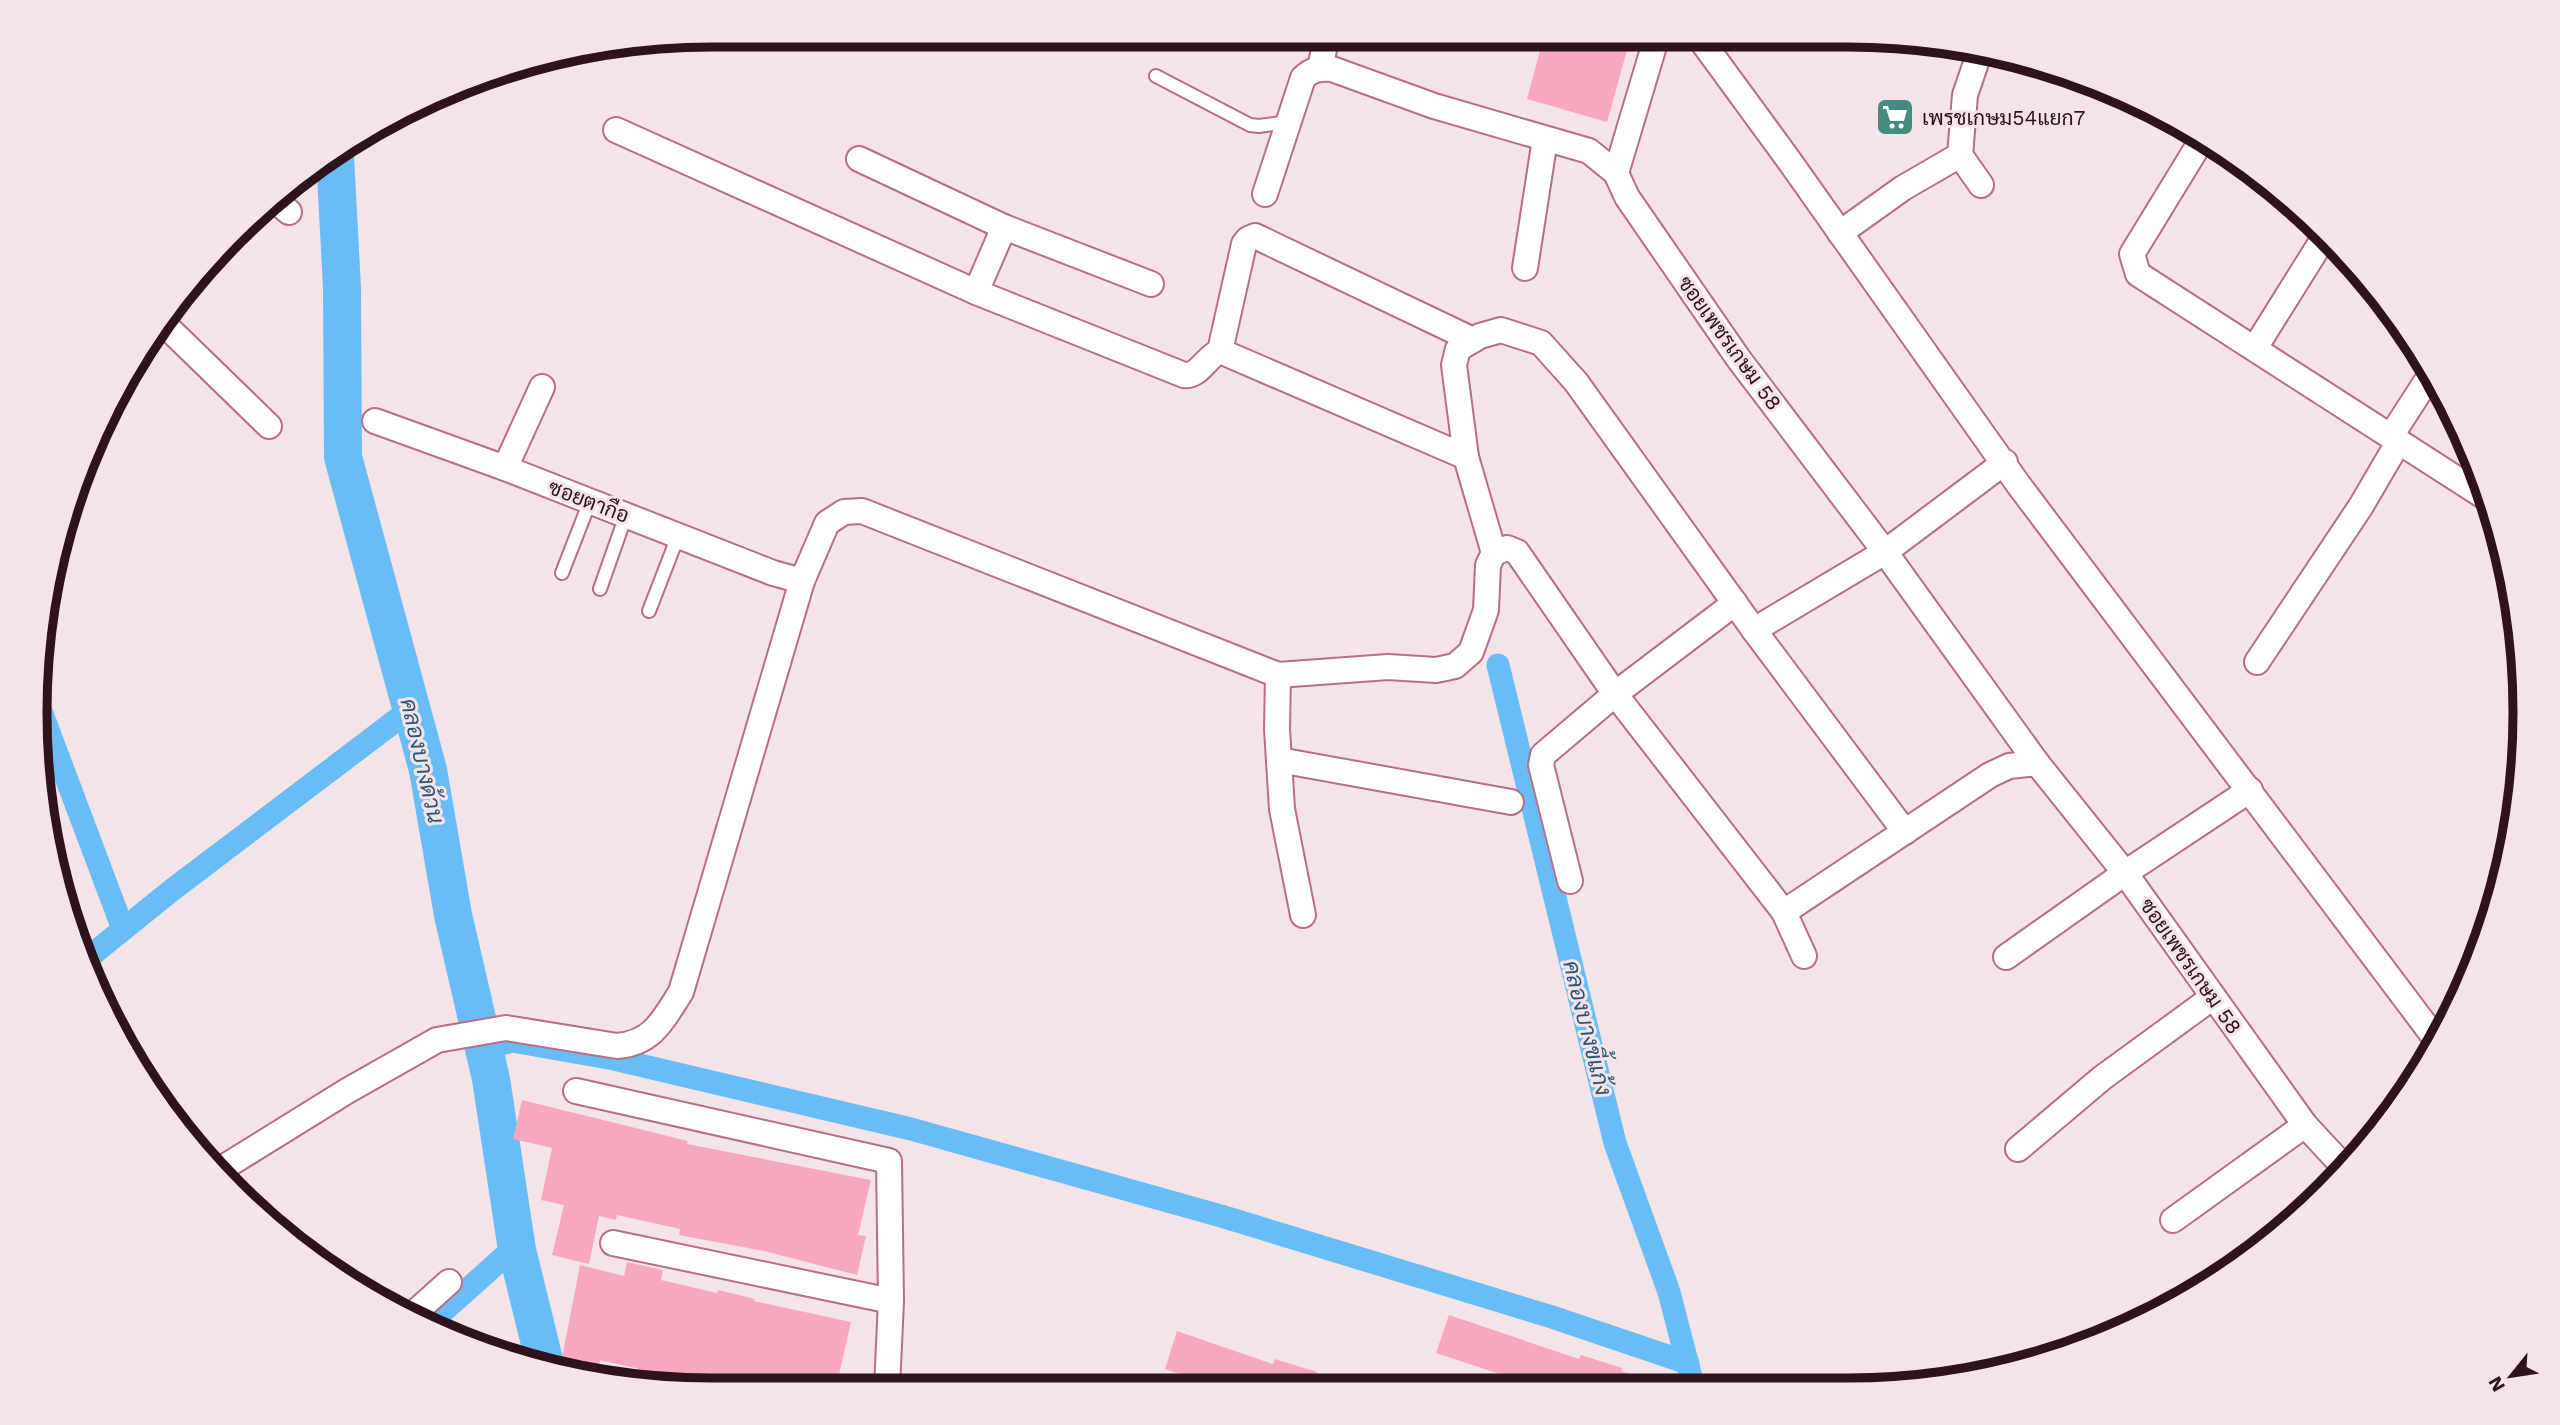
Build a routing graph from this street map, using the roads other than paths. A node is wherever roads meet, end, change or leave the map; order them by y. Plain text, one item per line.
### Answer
1 (1325, 47) edge
2 (1654, 47) edge
3 (1706, 47) edge
4 (1977, 60) edge
5 (1320, 68) junction
6 (1156, 76) dead end
7 (1289, 122) junction
8 (616, 130) dead end
9 (1545, 138) junction
10 (2197, 147) edge
11 (1960, 155) junction
12 (859, 159) dead end
13 (1616, 173) junction
14 (1980, 185) dead end
15 (1265, 194) dead end
16 (1004, 228) junction
17 (1840, 233) junction
18 (2320, 244) edge
19 (1525, 268) dead end
20 (1151, 284) dead end
21 (976, 292) junction
22 (169, 329) edge
23 (1473, 340) junction
24 (2255, 348) junction
25 (1220, 351) junction
26 (2426, 383) edge
27 (542, 387) dead end
28 (375, 421) dead end
29 (269, 426) dead end
30 (2395, 439) junction
31 (1466, 457) junction
32 (2005, 462) junction
33 (505, 468) junction
34 (2474, 490) edge
35 (590, 501) junction
36 (626, 515) junction
37 (678, 536) junction
38 (1885, 552) junction
39 (1494, 554) junction
40 (562, 573) dead end
41 (802, 581) junction
42 (600, 589) dead end
43 (1735, 603) junction
44 (649, 611) dead end
45 (1754, 630) junction
46 (2257, 662) dead end
47 (1278, 675) junction
48 (1615, 694) junction
49 (1279, 760) junction
50 (2037, 763) junction
51 (2250, 790) junction
52 (1511, 802) dead end
53 (1905, 832) junction
54 (2125, 873) junction
55 (1570, 881) dead end
56 (1784, 912) junction
57 (1303, 915) dead end
58 (1804, 956) dead end
59 (2006, 957) dead end
60 (2213, 997) junction
61 (2431, 1032) edge
62 (576, 1091) dead end
63 (2305, 1125) junction
64 (2018, 1149) dead end
65 (2338, 1162) edge
66 (226, 1166) edge
67 (2173, 1220) dead end
68 (613, 1243) dead end
69 (449, 1282) dead end
70 (891, 1301) junction
71 (419, 1309) edge
72 (887, 1378) edge

1 - 5 street
2 - 13 street
3 - 17 street
4 - 11 street
5 - 7 street
5 - 9 street, ซอยเพชรเกษม 58
6 - 7 lane
7 - 15 street
8 - 21 street
9 - 13 street, ซอยเพชรเกษม 58
9 - 19 street
10 - 24 street
11 - 14 street
11 - 17 street
12 - 16 street
13 - 38 street, ซอยเพชรเกษม 58
16 - 20 street
16 - 21 street
17 - 32 street
18 - 24 street
21 - 25 street
22 - 29 street
23 - 25 street
23 - 31 street
23 - 43 street
24 - 30 street
25 - 31 street
26 - 30 street
27 - 33 street
28 - 33 street, ซอยตากือ
30 - 34 street
30 - 46 street
31 - 39 street
32 - 38 street
32 - 51 street
33 - 35 street, ซอยตากือ
35 - 36 street, ซอยตากือ
35 - 40 lane
36 - 37 street, ซอยตากือ
36 - 42 lane
37 - 41 street, ซอยตากือ
37 - 44 lane
38 - 45 street
38 - 50 street, ซอยเพชรเกษม 58
39 - 47 street
39 - 48 street
41 - 47 street
41 - 66 street
43 - 45 street
43 - 48 street
45 - 53 street
47 - 49 street
48 - 55 street
48 - 56 street
49 - 52 street
49 - 57 street
50 - 53 street
50 - 54 street, ซอยเพชรเกษม 58
51 - 54 street
51 - 61 street
53 - 56 street
54 - 59 street
54 - 60 street, ซอยเพชรเกษม 58
56 - 58 street
60 - 63 street, ซอยเพชรเกษม 58
60 - 64 street
62 - 70 street
63 - 65 street, ซอยเพชรเกษม 58
63 - 67 street
68 - 70 street
69 - 71 street
70 - 72 street

